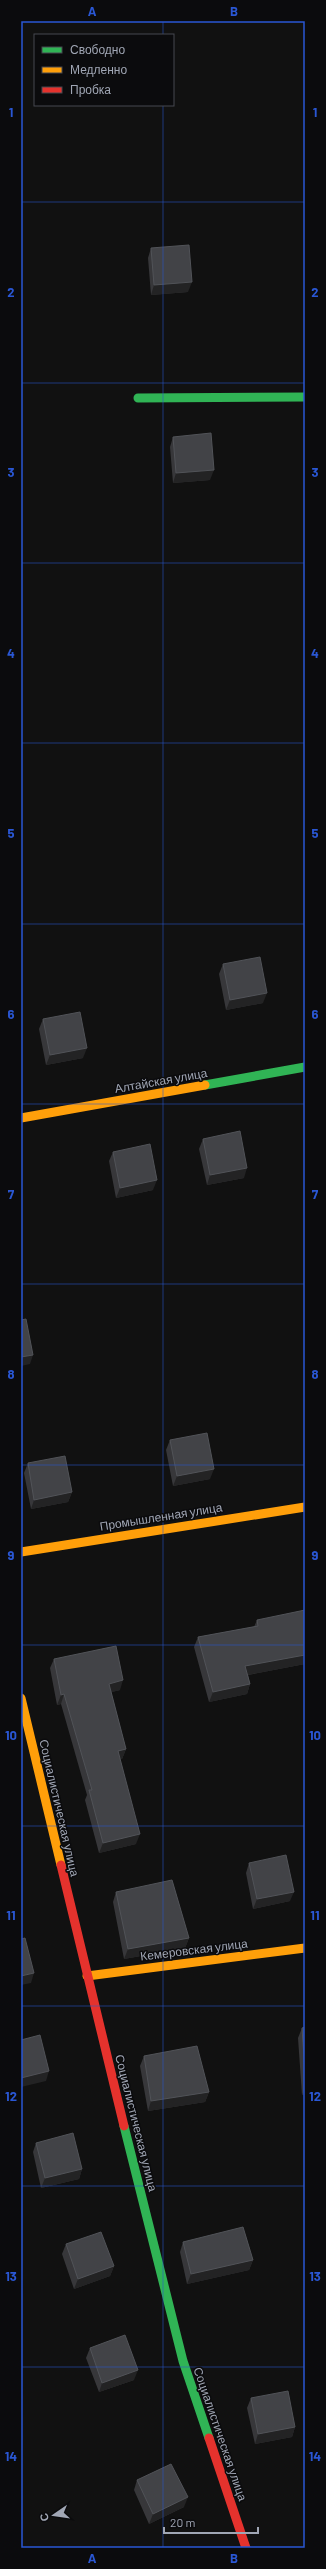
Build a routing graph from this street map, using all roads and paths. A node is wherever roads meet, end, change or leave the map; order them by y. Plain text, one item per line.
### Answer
1 (305, 397) edge
2 (138, 398) dead end
3 (305, 1067) edge
4 (21, 1118) edge
5 (305, 1507) edge
6 (21, 1552) edge
7 (21, 1698) edge
8 (305, 1948) edge
9 (87, 1976) junction
10 (246, 2548) edge

1 - 2 street
3 - 4 street, Алтайская улица
5 - 6 street, Промышленная улица
7 - 9 street, Социалистическая улица
8 - 9 street, Кемеровская улица
9 - 10 street, Социалистическая улица

